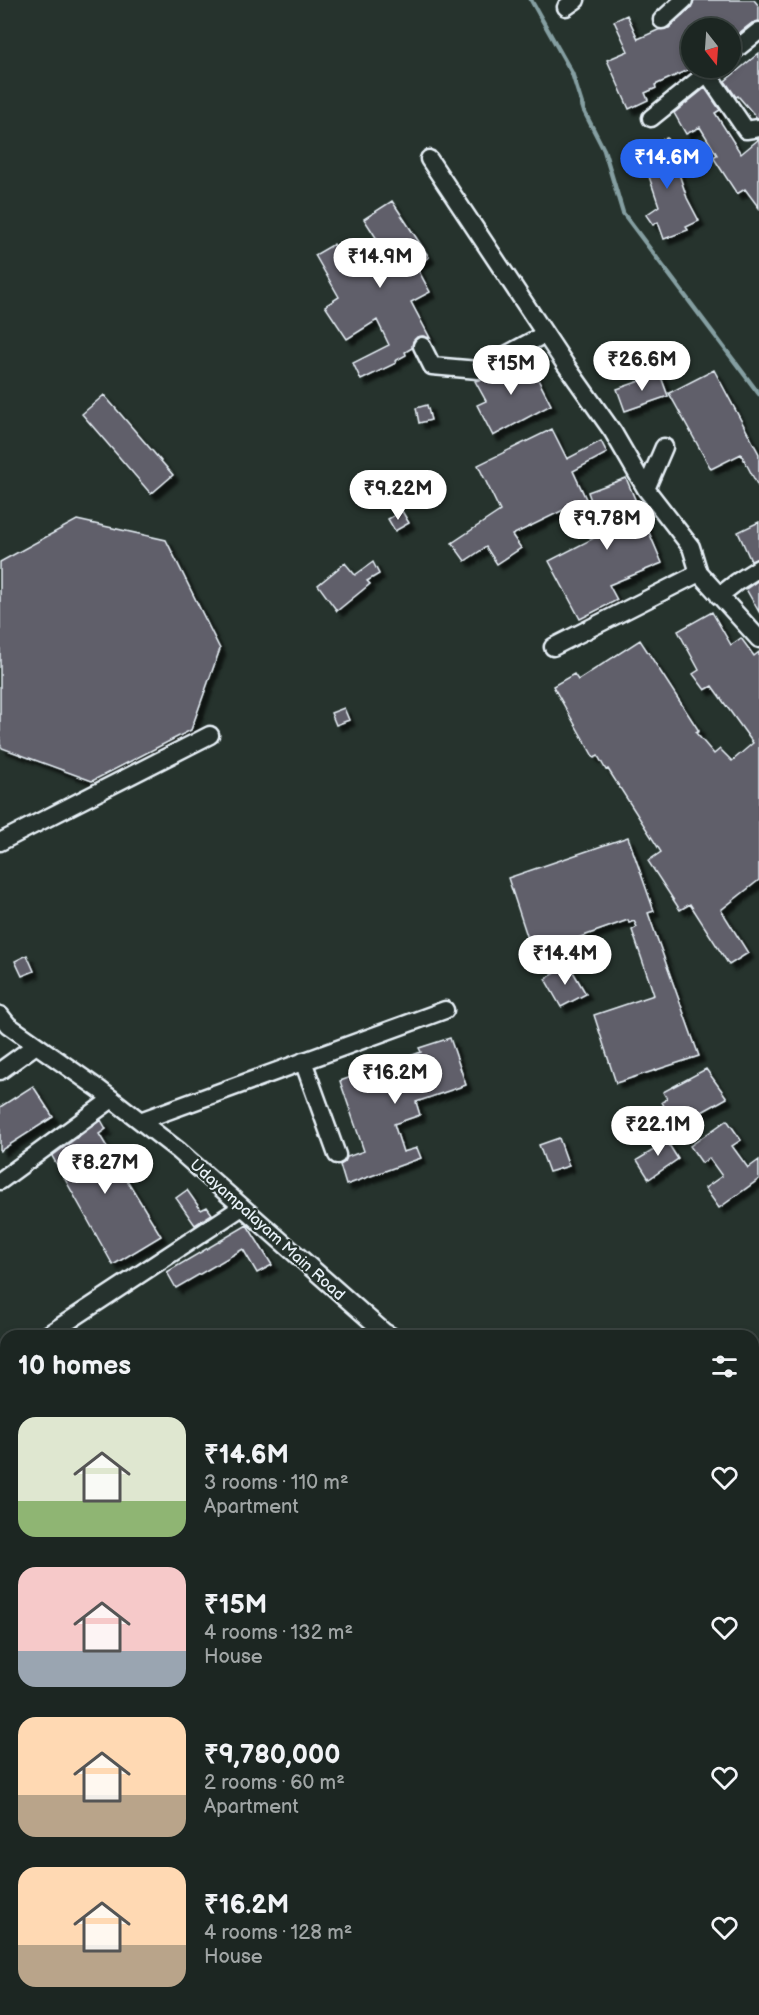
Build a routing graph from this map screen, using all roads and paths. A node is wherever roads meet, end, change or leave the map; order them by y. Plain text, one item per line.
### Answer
1 (684, 0) edge
2 (662, 20) dead end
3 (759, 31) edge
4 (741, 45) edge
5 (701, 78) edge
6 (716, 78) edge
7 (651, 118) dead end
8 (759, 128) edge
9 (429, 159) dead end
10 (545, 334) junction
11 (422, 346) dead end
12 (664, 447) dead end
13 (646, 489) junction
14 (759, 568) edge
15 (699, 573) junction
16 (719, 596) junction
17 (759, 639) edge
18 (553, 646) dead end
19 (210, 735) dead end
20 (0, 842) edge
21 (445, 1010) dead end
22 (0, 1015) edge
23 (36, 1045) junction
24 (303, 1061) junction
25 (0, 1071) edge
26 (112, 1099) junction
27 (140, 1121) junction
28 (337, 1155) dead end
29 (0, 1181) edge
30 (243, 1207) junction
31 (55, 1330) edge
32 (382, 1330) edge

1 - 2 street
3 - 4 street
5 - 7 street
6 - 8 street
9 - 10 street
10 - 11 street
10 - 13 street
12 - 13 street
13 - 15 street
14 - 16 street
15 - 16 street
15 - 18 street
16 - 17 street
19 - 20 street
21 - 24 street
22 - 23 street, Udayampalayam Main Road
23 - 25 street
23 - 26 street, Udayampalayam Main Road
24 - 27 street
24 - 28 street
26 - 27 street, Udayampalayam Main Road
26 - 29 street
27 - 30 street, Udayampalayam Main Road
30 - 31 street
30 - 32 street, Udayampalayam Main Road

